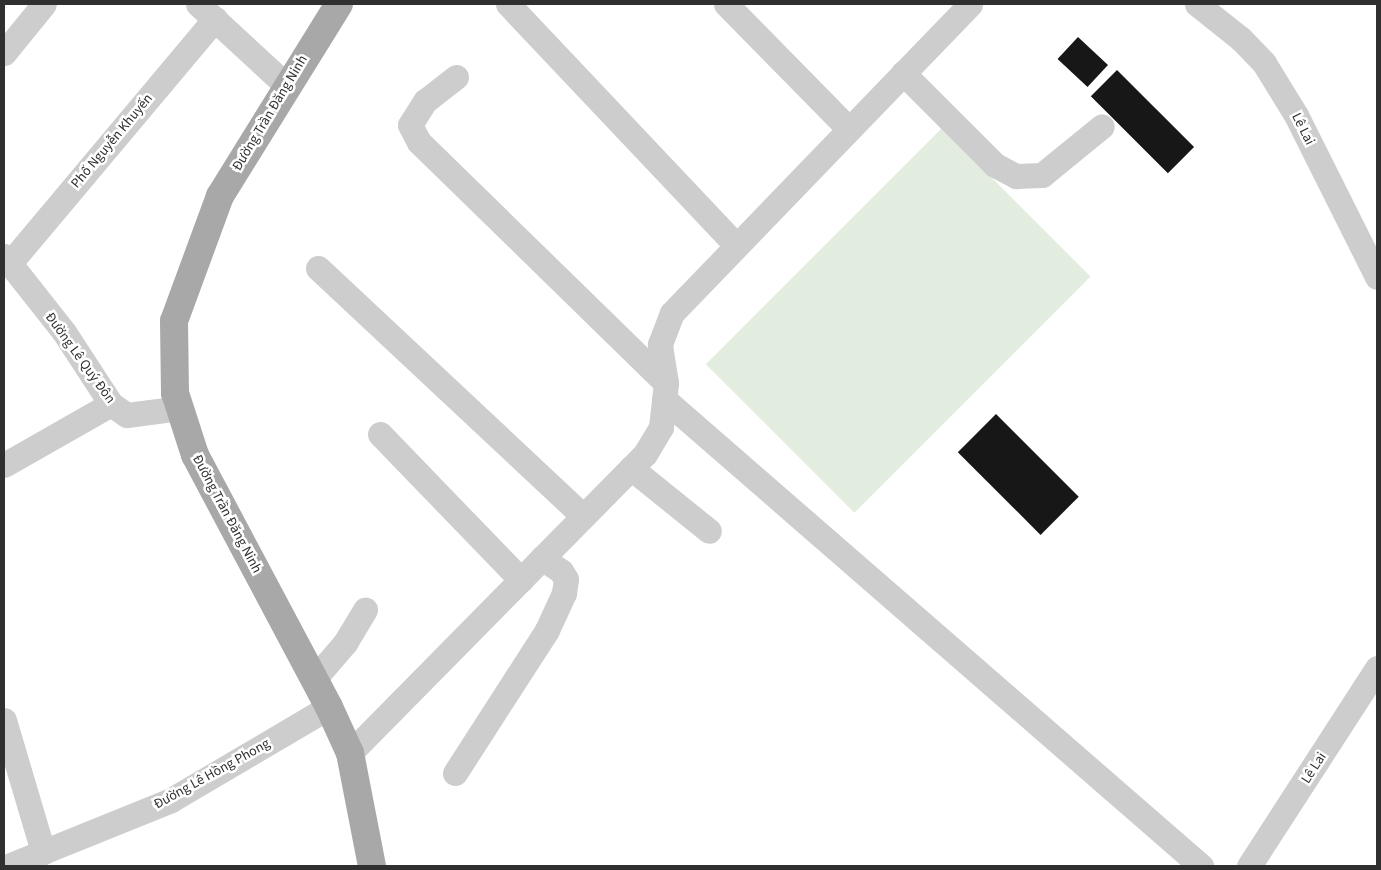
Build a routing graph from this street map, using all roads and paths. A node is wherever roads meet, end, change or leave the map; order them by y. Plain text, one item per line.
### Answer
1 (44, 4) edge
2 (339, 4) edge
3 (508, 4) edge
4 (726, 4) edge
5 (1197, 4) edge
6 (961, 7) edge
7 (206, 12) edge
8 (4, 53) edge
9 (903, 73) junction
10 (456, 76) dead end
11 (287, 86) junction
12 (1102, 126) dead end
13 (849, 129) junction
14 (736, 244) junction
15 (7, 260) edge
16 (318, 268) dead end
17 (1377, 277) edge
18 (665, 391) junction
19 (111, 404) junction
20 (180, 408) junction
21 (380, 434) dead end
22 (4, 465) edge
23 (631, 468) junction
24 (583, 516) junction
25 (709, 531) dead end
26 (542, 558) junction
27 (521, 580) junction
28 (365, 610) dead end
29 (1377, 668) edge
30 (314, 679) junction
31 (329, 706) junction
32 (4, 720) edge
33 (350, 753) junction
34 (455, 773) dead end
35 (43, 852) junction
36 (8, 866) edge
37 (372, 866) edge
38 (1201, 866) edge
39 (1249, 866) edge

1 - 8 street
2 - 11 main road, Đường Trần Đăng Ninh
3 - 14 street
4 - 13 street
5 - 17 street, Lê Lai
6 - 9 street
7 - 11 street
7 - 15 street, Phố Nguyễn Khuyến
9 - 12 street
9 - 13 street
10 - 18 street
11 - 20 main road, Đường Trần Đăng Ninh
13 - 14 street
14 - 18 street
15 - 19 street, Đường Lê Quý Đôn
16 - 24 street
18 - 23 street
18 - 38 street
19 - 20 street, Đường Lê Quý Đôn
19 - 22 street
20 - 30 main road, Đường Trần Đăng Ninh
21 - 27 street
23 - 24 street
23 - 25 street
24 - 26 street
26 - 27 street
26 - 34 street
27 - 33 street
28 - 30 street
29 - 39 street, Lê Lai
30 - 31 main road, Đường Trần Đăng Ninh
31 - 33 main road, Đường Trần Đăng Ninh
31 - 35 street, Đường Lê Hồng Phong
32 - 35 street
33 - 37 main road, Đường Trần Đăng Ninh
35 - 36 street, Đường Lê Hồng Phong

